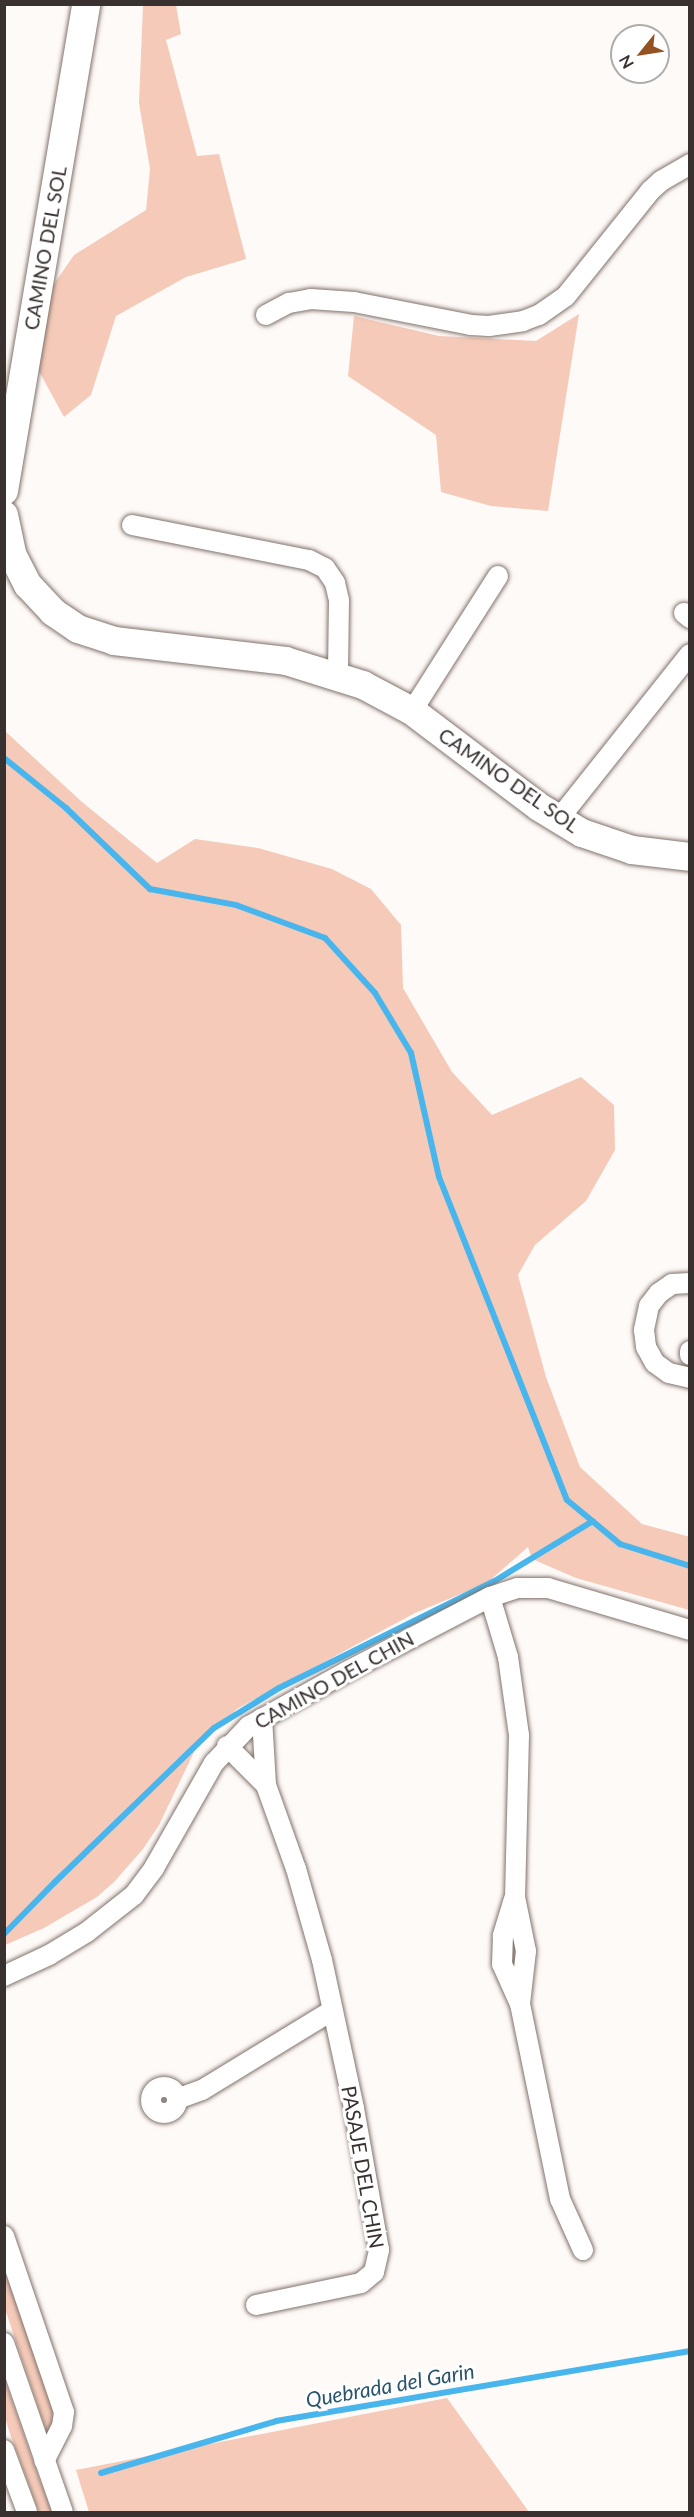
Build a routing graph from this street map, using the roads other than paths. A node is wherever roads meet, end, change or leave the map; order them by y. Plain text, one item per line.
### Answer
1 (86, 4) edge
2 (690, 164) edge
3 (266, 315) dead end
4 (4, 491) edge
5 (4, 515) edge
6 (132, 525) dead end
7 (498, 576) dead end
8 (690, 654) edge
9 (338, 675) junction
10 (412, 711) junction
11 (558, 820) junction
12 (690, 857) edge
13 (690, 1283) edge
14 (690, 1378) edge
15 (490, 1597) junction
16 (690, 1630) edge
17 (262, 1718) junction
18 (227, 1746) junction
19 (266, 1785) junction
20 (4, 1976) edge
21 (333, 2010) junction
22 (177, 2099) dead end
23 (4, 2236) edge
24 (583, 2250) dead end
25 (256, 2305) dead end
26 (4, 2343) edge
27 (4, 2450) edge
28 (44, 2461) junction
29 (27, 2512) edge
30 (63, 2512) edge

1 - 4 street, CAMINO DEL SOL
2 - 3 street
5 - 9 street, CAMINO DEL SOL
6 - 9 street
7 - 10 street
8 - 11 street
9 - 10 street, CAMINO DEL SOL
10 - 11 street, CAMINO DEL SOL
11 - 12 street, CAMINO DEL SOL
13 - 14 street
15 - 16 street, CAMINO DEL CHIN
15 - 17 street, CAMINO DEL CHIN
15 - 24 street
17 - 18 street, CAMINO DEL CHIN
17 - 19 street, PASAJE DEL CHIN
18 - 19 street, PASAJE DEL CHIN
18 - 20 street, CAMINO DEL CHIN
19 - 21 street, PASAJE DEL CHIN
21 - 22 street
21 - 25 street, PASAJE DEL CHIN
23 - 28 street
26 - 28 street
27 - 29 street
28 - 30 street

